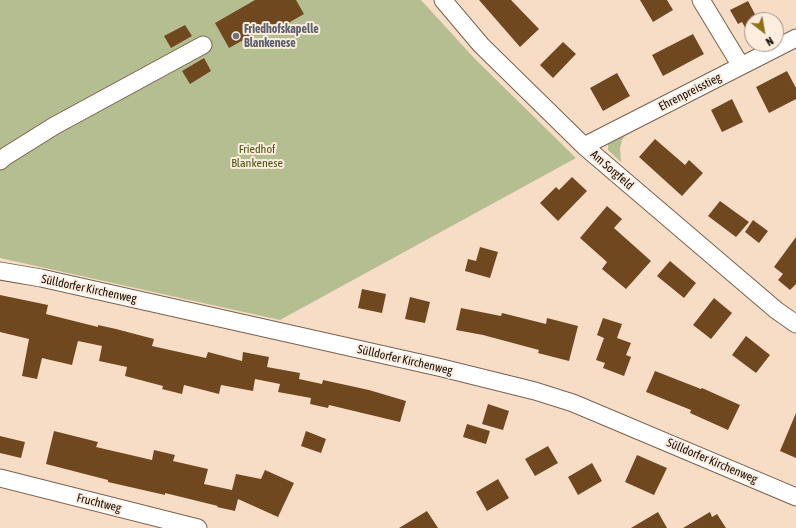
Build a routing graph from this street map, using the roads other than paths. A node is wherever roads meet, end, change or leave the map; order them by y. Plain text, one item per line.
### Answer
1 (443, 0) edge
2 (701, 0) edge
3 (796, 38) edge
4 (203, 45) dead end
5 (740, 66) junction
6 (584, 146) junction
7 (0, 162) edge
8 (0, 271) edge
9 (796, 324) edge
10 (0, 478) edge
11 (796, 497) edge
12 (198, 528) edge

1 - 6 street, Am Sorgfeld
2 - 5 street
3 - 5 street, Ehrenpreisstieg
4 - 7 street
5 - 6 street, Ehrenpreisstieg
6 - 9 street, Am Sorgfeld
8 - 11 street, Sülldorfer Kirchenweg
10 - 12 street, Fruchtweg

